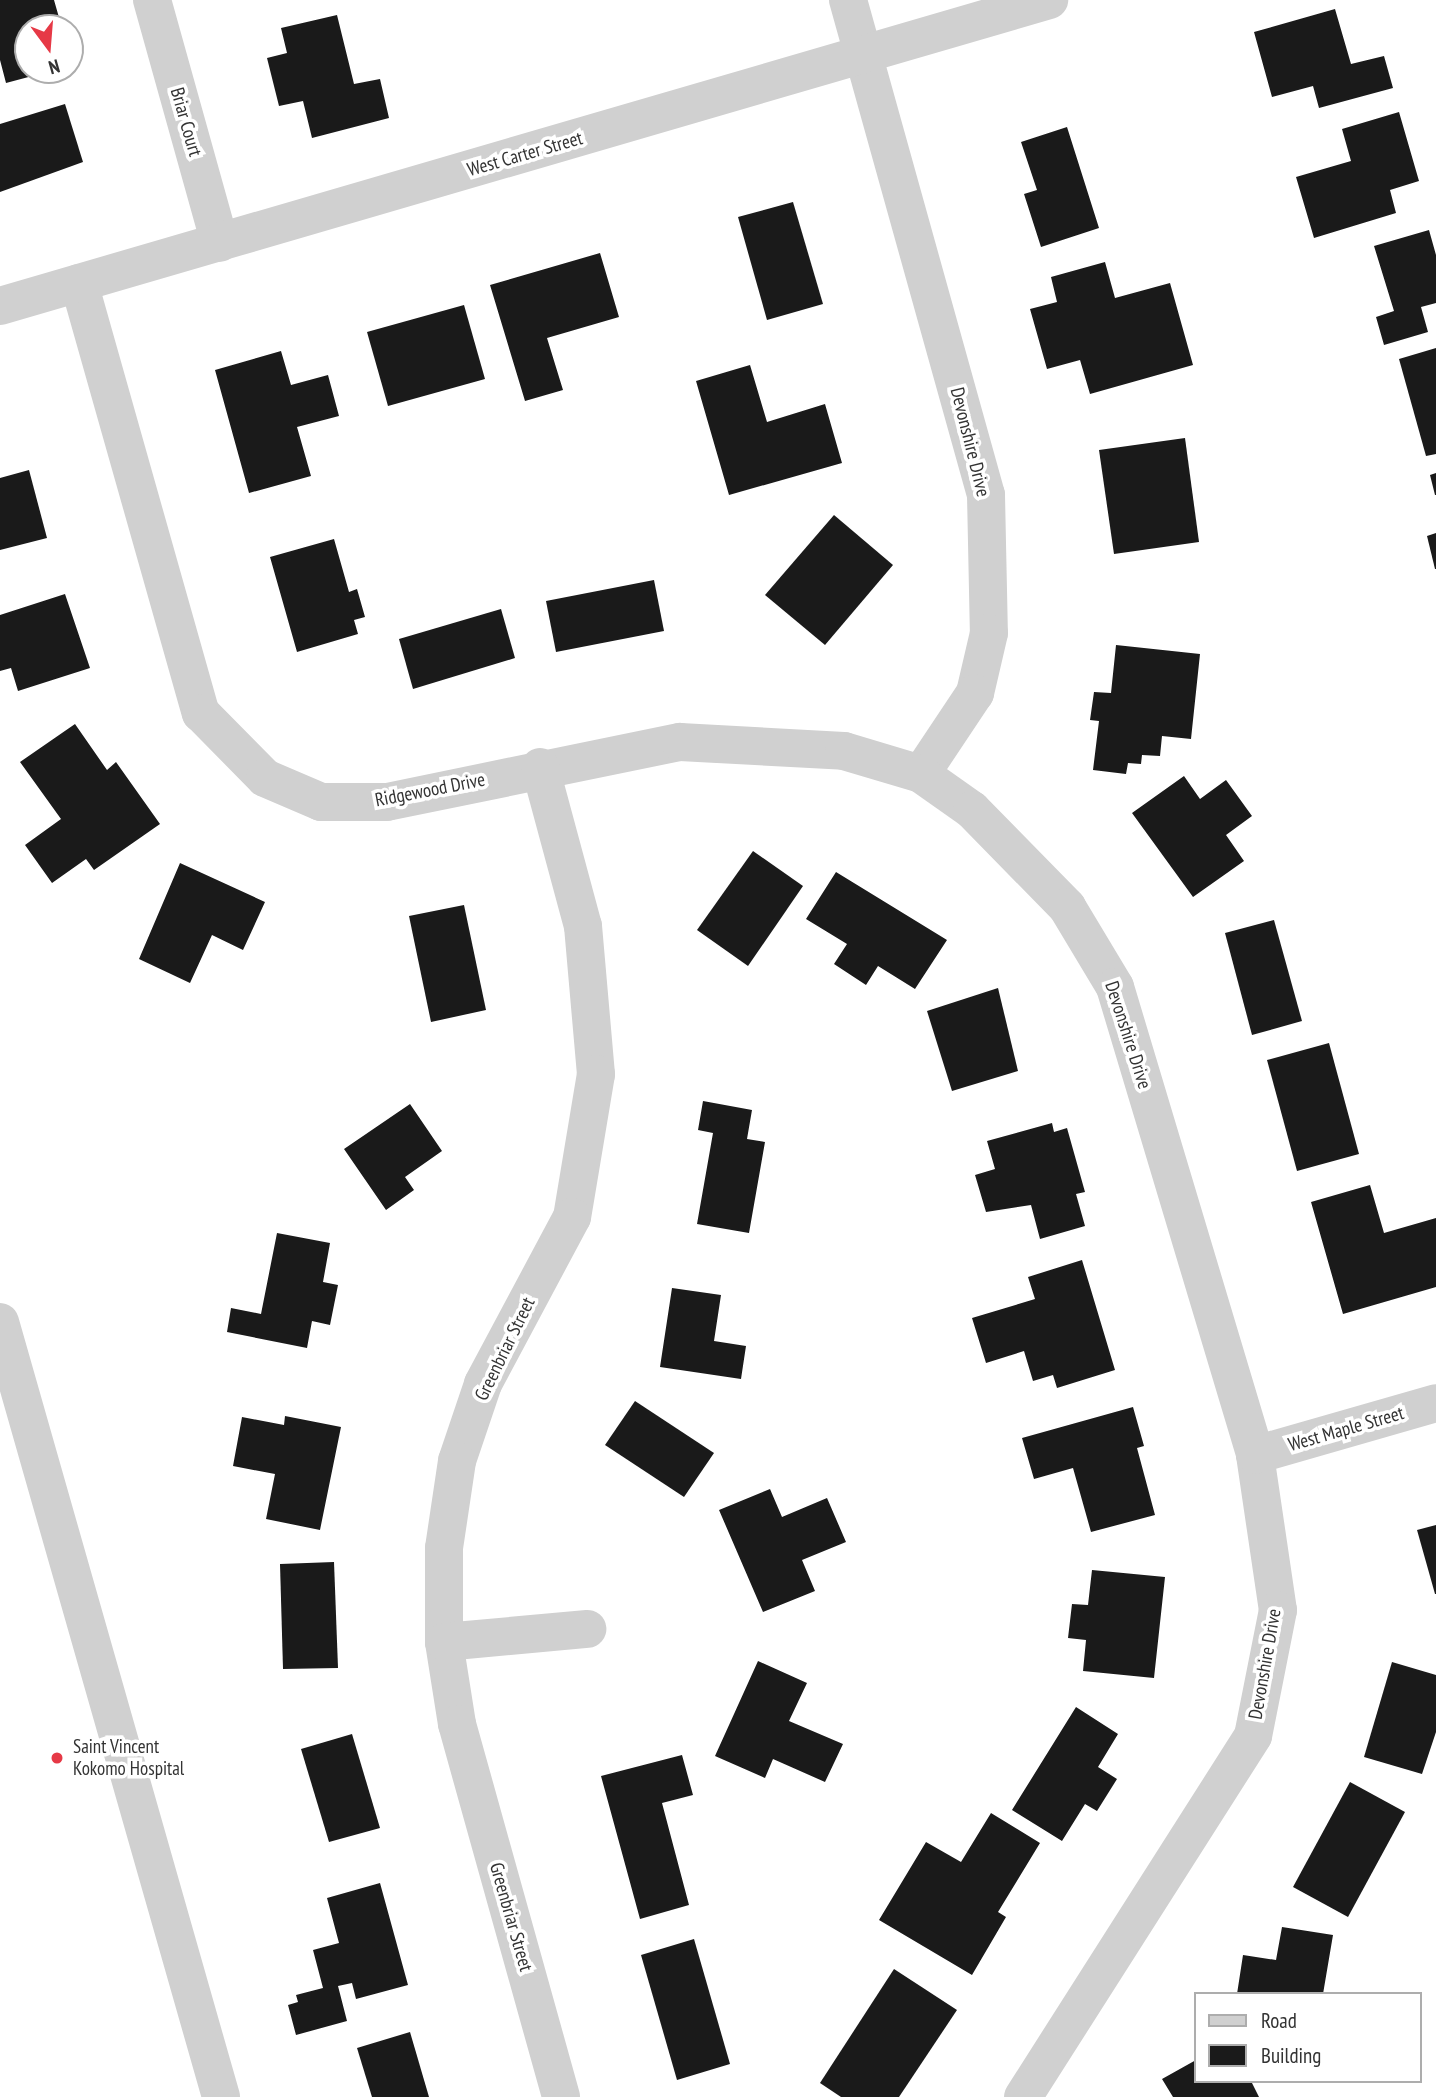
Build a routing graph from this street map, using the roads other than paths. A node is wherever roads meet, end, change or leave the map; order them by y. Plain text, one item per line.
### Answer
1 (152, 0) edge
2 (848, 0) edge
3 (1049, 0) edge
4 (864, 55) junction
5 (220, 243) junction
6 (79, 283) junction
7 (0, 306) edge
8 (540, 767) junction
9 (921, 774) junction
10 (0, 1322) edge
11 (1436, 1403) edge
12 (1255, 1455) junction
13 (587, 1629) dead end
14 (444, 1642) junction
15 (221, 2097) edge
16 (561, 2097) edge
17 (1023, 2097) edge

1 - 5 street, Briar Court
2 - 4 street, Devonshire Drive
3 - 4 street, West Carter Street
4 - 5 street, West Carter Street
4 - 9 street, Devonshire Drive
5 - 6 street, West Carter Street
6 - 7 street, West Carter Street
6 - 8 street, Ridgewood Drive
8 - 9 street, Ridgewood Drive
8 - 14 street, Greenbriar Street
9 - 12 street, Devonshire Drive
10 - 15 street
11 - 12 street, West Maple Street
12 - 17 street, Devonshire Drive
13 - 14 street
14 - 16 street, Greenbriar Street

